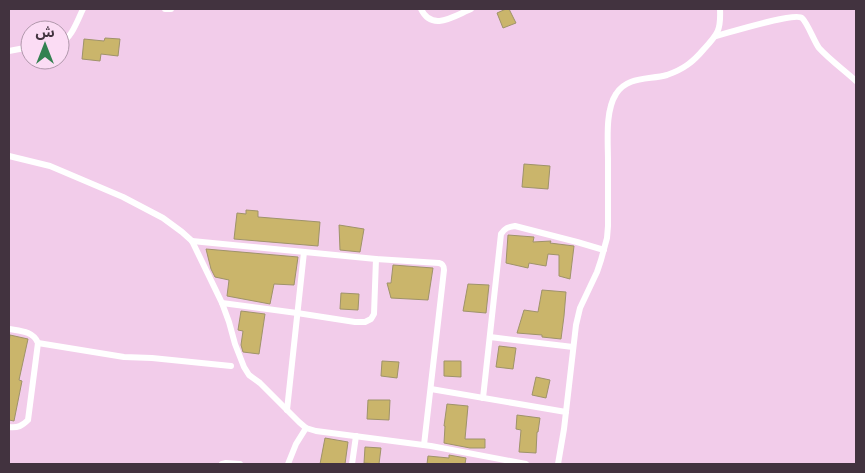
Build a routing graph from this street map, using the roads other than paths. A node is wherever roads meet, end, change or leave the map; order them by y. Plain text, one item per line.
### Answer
1 (83, 9) edge
2 (165, 9) edge
3 (170, 9) edge
4 (421, 9) edge
5 (470, 9) edge
6 (720, 9) edge
7 (70, 33) edge
8 (716, 36) junction
9 (856, 81) edge
10 (9, 156) edge
11 (192, 241) junction
12 (604, 250) junction
13 (304, 252) junction
14 (376, 259) junction
15 (222, 303) junction
16 (297, 313) junction
17 (9, 330) edge
18 (490, 337) junction
19 (38, 343) junction
20 (573, 347) junction
21 (231, 366) dead end
22 (431, 388) junction
23 (483, 398) junction
24 (287, 410) junction
25 (566, 412) junction
26 (9, 427) edge
27 (306, 428) junction
28 (356, 436) junction
29 (424, 445) junction
30 (482, 456) junction
31 (222, 464) edge
32 (240, 464) edge
33 (288, 464) edge
34 (352, 464) edge
35 (481, 464) edge
36 (526, 464) edge
37 (558, 464) edge

1 - 7 street
2 - 3 street
4 - 5 street
6 - 8 street
8 - 9 street
8 - 12 street
10 - 11 street
11 - 13 street
11 - 15 street
12 - 18 street
12 - 20 street
13 - 14 street
13 - 16 street
14 - 16 street
14 - 22 street
15 - 16 street
15 - 24 street
16 - 24 street
17 - 19 street
18 - 20 street
18 - 23 street
19 - 21 street
19 - 26 street
20 - 25 street
22 - 23 street
22 - 29 street
23 - 25 street
24 - 27 street
25 - 37 street
27 - 28 street
27 - 33 street
28 - 29 street
28 - 34 street
29 - 30 street
30 - 35 street
30 - 36 street
31 - 32 street

